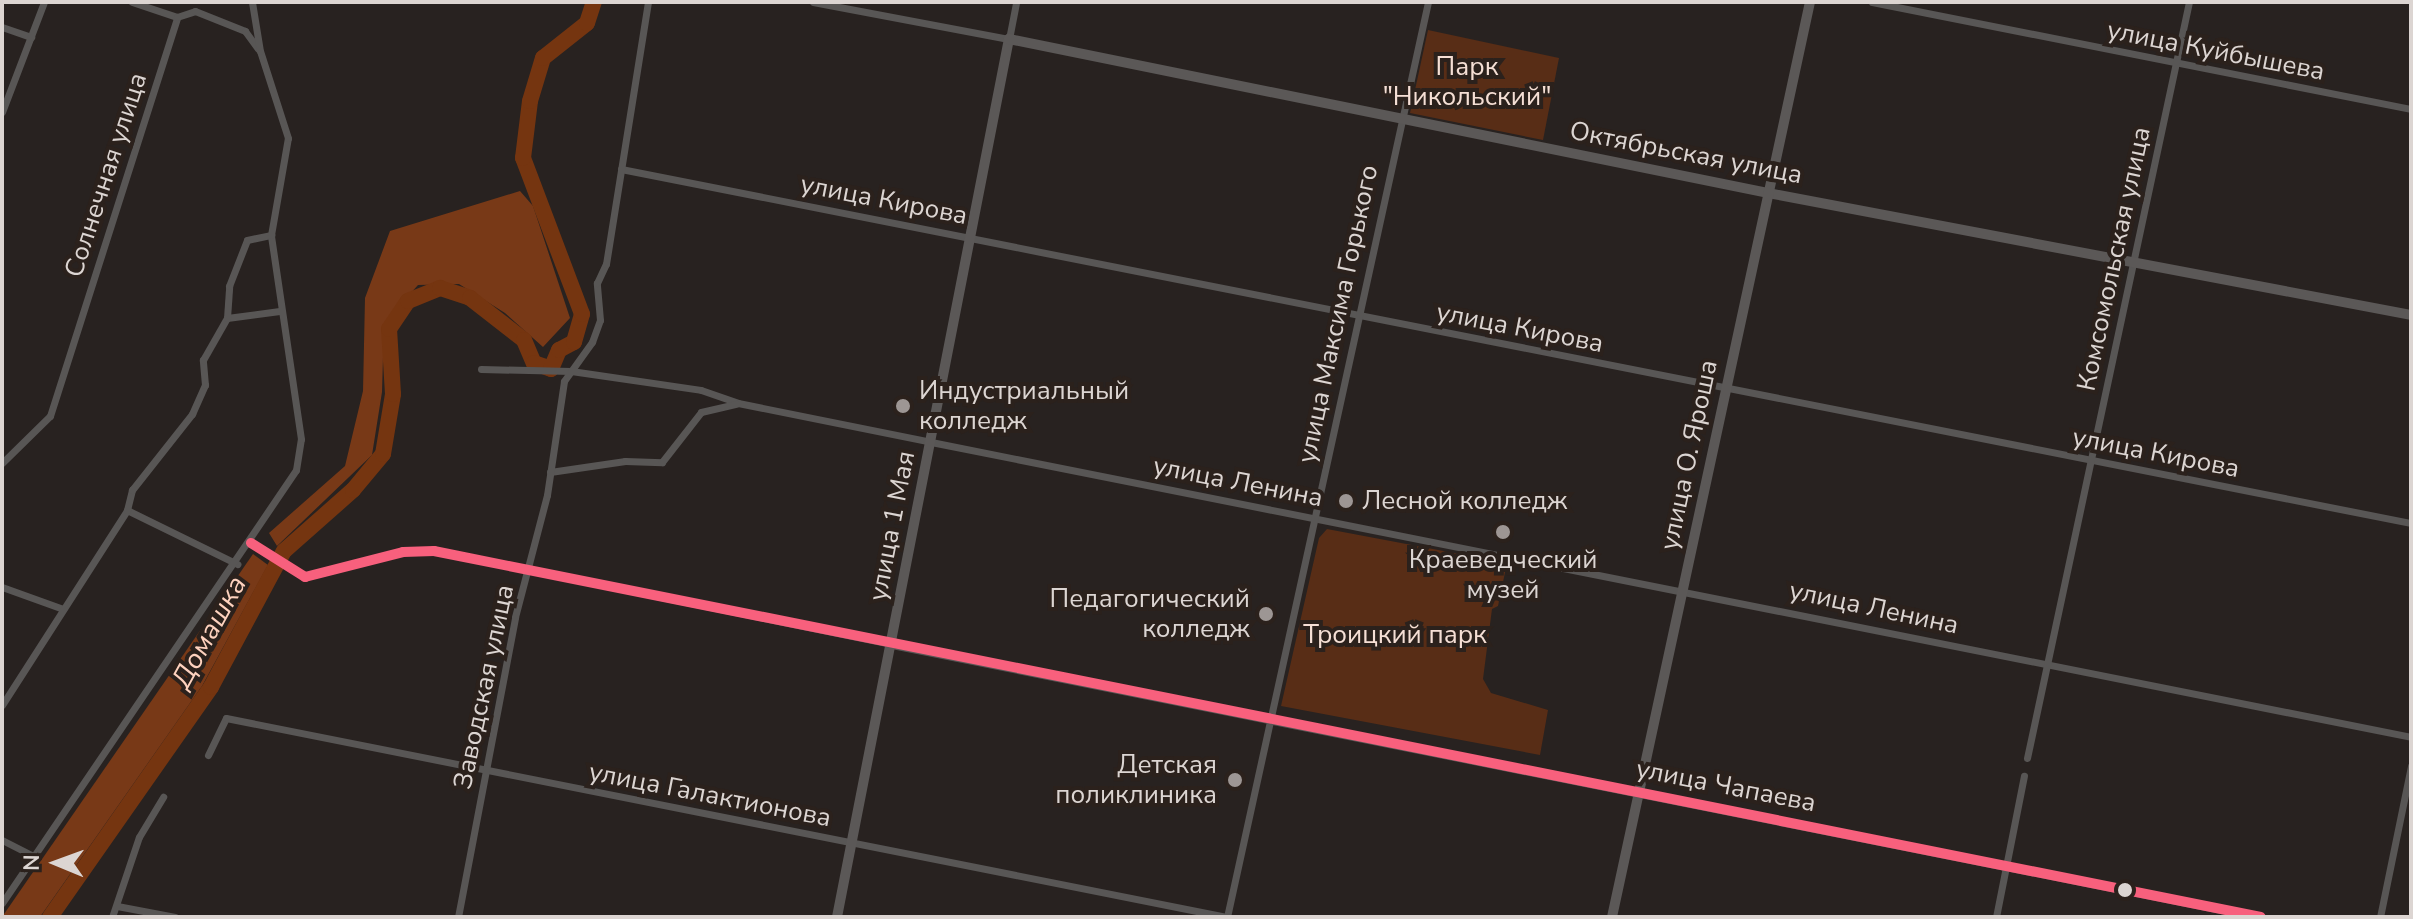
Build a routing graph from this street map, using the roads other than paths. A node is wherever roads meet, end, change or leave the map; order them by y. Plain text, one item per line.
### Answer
1 (44, 2) edge
2 (132, 2) edge
3 (252, 2) edge
4 (648, 2) edge
5 (813, 2) edge
6 (1016, 2) edge
7 (1428, 2) edge
8 (1810, 2) edge
9 (1872, 2) edge
10 (2189, 2) edge
11 (177, 17) junction
12 (2, 27) edge
13 (31, 37) junction
14 (1009, 39) junction
15 (260, 51) junction
16 (2176, 62) junction
17 (2411, 109) edge
18 (2, 112) edge
19 (1402, 118) junction
20 (621, 169) junction
21 (1768, 193) junction
22 (271, 235) junction
23 (971, 236) junction
24 (2134, 263) junction
25 (280, 311) junction
26 (2411, 315) edge
27 (227, 318) junction
28 (1357, 318) junction
29 (481, 369) dead end
30 (571, 371) junction
31 (1726, 389) junction
32 (738, 403) junction
33 (931, 442) junction
34 (2091, 460) junction
35 (2, 463) edge
36 (550, 472) junction
37 (127, 510) junction
38 (1315, 517) junction
39 (2411, 523) edge
40 (251, 543) junction
41 (237, 564) junction
42 (530, 572) junction
43 (2, 587) edge
44 (1682, 589) junction
45 (63, 609) junction
46 (892, 644) junction
47 (2047, 664) junction
48 (2, 705) edge
49 (1269, 719) junction
50 (2411, 737) edge
51 (208, 755) dead end
52 (2027, 758) dead end
53 (2411, 766) edge
54 (486, 769) junction
55 (2024, 776) dead end
56 (1640, 792) junction
57 (163, 797) dead end
58 (2, 840) edge
59 (850, 844) junction
60 (36, 857) junction
61 (2008, 864) junction
62 (2, 903) edge
63 (117, 906) junction
64 (112, 917) edge
65 (175, 917) edge
66 (458, 917) edge
67 (837, 917) edge
68 (1227, 917) edge
69 (1612, 917) edge
70 (1996, 917) edge
71 (2261, 917) edge
72 (2380, 917) edge

1 - 13 street
2 - 11 street
3 - 15 street
4 - 20 street, Заводская улица
5 - 14 street, Октябрьская улица
6 - 14 street, улица 1 Мая
7 - 19 street, улица Максима Горького
8 - 21 main road, улица О. Яроша
9 - 16 street, улица Куйбышева
10 - 16 street, Комсомольская улица
11 - 15 street
11 - 35 street, Солнечная улица
12 - 13 street
13 - 18 street
14 - 19 main road, Октябрьская улица
14 - 23 main road, улица 1 Мая
15 - 22 street
16 - 17 street, улица Куйбышева
16 - 24 street, Комсомольская улица
19 - 21 main road, Октябрьская улица
19 - 28 street, улица Максима Горького
20 - 23 street, улица Кирова
20 - 30 street, Заводская улица
21 - 24 main road, Октябрьская улица
21 - 31 main road, улица О. Яроша
22 - 25 street
22 - 27 street
23 - 28 street, улица Кирова
23 - 33 main road, улица 1 Мая
24 - 26 main road, Октябрьская улица
24 - 34 street, Комсомольская улица
25 - 27 street
25 - 40 street
27 - 37 street
28 - 31 street, улица Кирова
28 - 38 street, улица Максима Горького
29 - 30 street, улица Ленина
30 - 32 street, улица Ленина
30 - 36 street, Заводская улица
31 - 34 street, улица Кирова
31 - 44 main road, улица О. Яроша
32 - 33 street, улица Ленина
32 - 36 street
33 - 38 street, улица Ленина
33 - 46 main road, улица 1 Мая
34 - 39 street, улица Кирова
34 - 47 street, Комсомольская улица
36 - 42 street, Заводская улица
37 - 41 street
37 - 45 street
38 - 44 street, улица Ленина
38 - 49 street, улица Максима Горького
40 - 41 street
40 - 42 street, улица Чапаева
41 - 60 street
42 - 46 street, улица Чапаева
42 - 54 street, Заводская улица
43 - 45 street
44 - 47 street, улица Ленина
44 - 56 main road, улица О. Яроша
45 - 48 street
46 - 49 street, улица Чапаева
46 - 59 main road, улица 1 Мая
47 - 50 street, улица Ленина
47 - 52 street, Комсомольская улица
49 - 56 street, улица Чапаева
49 - 68 street, улица Максима Горького
51 - 54 street, улица Галактионова
53 - 72 street
54 - 59 street, улица Галактионова
54 - 66 street, Заводская улица
55 - 61 street
56 - 61 street, улица Чапаева
56 - 69 main road, улица О. Яроша
57 - 63 street
58 - 60 street
59 - 67 main road, улица 1 Мая
59 - 68 street, улица Галактионова
60 - 62 street
61 - 70 street
61 - 71 street, улица Чапаева
63 - 64 street
63 - 65 street

